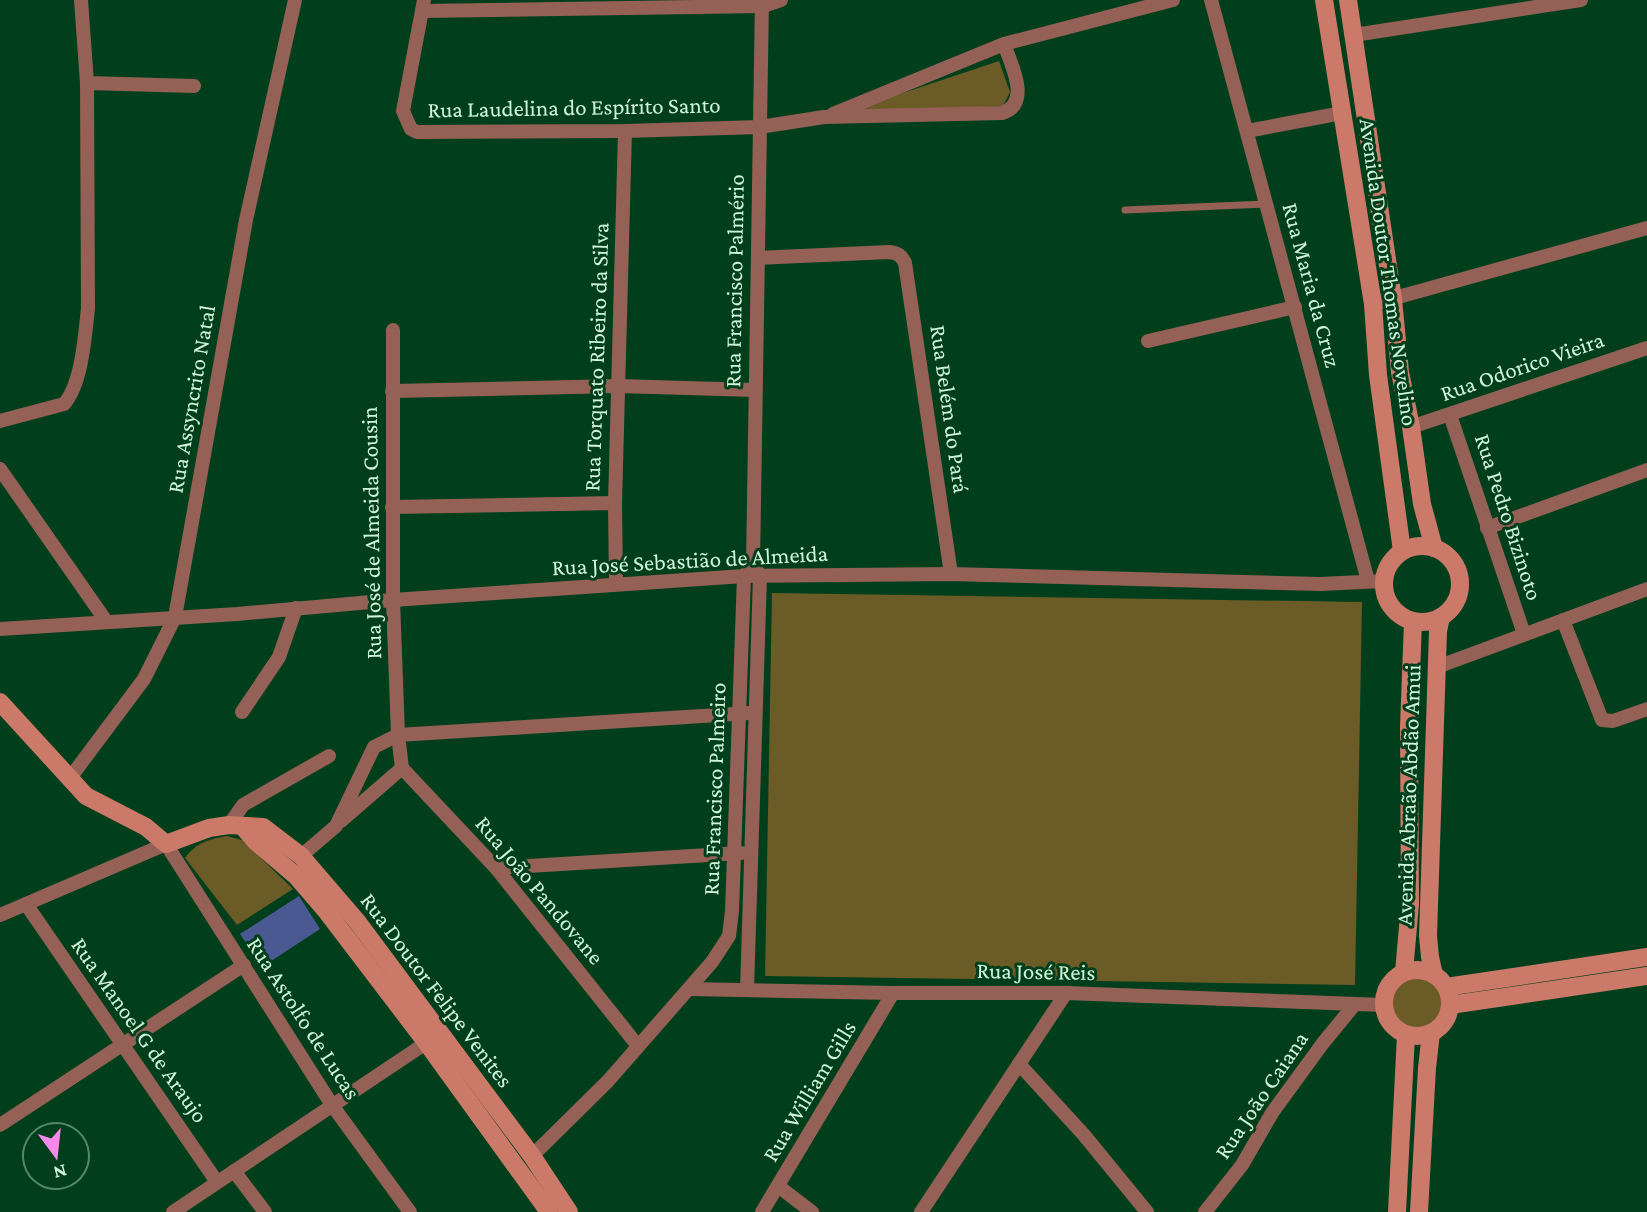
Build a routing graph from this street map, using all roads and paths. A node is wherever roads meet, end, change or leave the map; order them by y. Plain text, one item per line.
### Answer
1 (81, 0) edge
2 (295, 0) edge
3 (781, 0) edge
4 (1173, 0) edge
5 (1211, 0) edge
6 (1324, 0) edge
7 (1348, 0) edge
8 (1576, 0) edge
9 (763, 3) edge
10 (423, 5) edge
11 (1353, 35) junction
12 (1004, 44) junction
13 (88, 83) junction
14 (194, 86) dead end
15 (1342, 113) junction
16 (824, 117) junction
17 (760, 127) junction
18 (625, 131) junction
19 (1247, 131) junction
20 (1266, 204) junction
21 (1125, 210) dead end
22 (1647, 228) edge
23 (758, 258) junction
24 (1393, 299) junction
25 (1373, 304) junction
26 (1295, 307) junction
27 (393, 330) dead end
28 (1148, 341) dead end
29 (1647, 348) edge
30 (618, 386) junction
31 (755, 390) junction
32 (393, 391) junction
33 (1450, 415) junction
34 (0, 421) edge
35 (1411, 427) junction
36 (0, 468) edge
37 (1647, 470) edge
38 (615, 503) junction
39 (392, 507) junction
40 (1487, 528) junction
41 (1434, 548) junction
42 (1402, 551) junction
43 (757, 570) junction
44 (951, 574) junction
45 (744, 576) junction
46 (1376, 581) junction
47 (616, 584) junction
48 (1647, 589) edge
49 (393, 600) junction
50 (296, 608) junction
51 (175, 617) junction
52 (1441, 617) junction
53 (1563, 620) junction
54 (106, 621) junction
55 (1413, 621) junction
56 (0, 629) edge
57 (1524, 634) junction
58 (1437, 667) junction
59 (0, 702) edge
60 (1647, 709) edge
61 (242, 712) dead end
62 (748, 713) junction
63 (398, 735) junction
64 (329, 756) dead end
65 (402, 768) junction
66 (70, 778) junction
67 (236, 826) junction
68 (336, 826) junction
69 (166, 845) junction
70 (742, 853) junction
71 (301, 856) junction
72 (496, 868) junction
73 (26, 904) junction
74 (0, 915) edge
75 (729, 936) junction
76 (748, 938) junction
77 (1647, 957) edge
78 (244, 965) junction
79 (1404, 972) junction
80 (1647, 976) edge
81 (1440, 981) junction
82 (689, 989) junction
83 (747, 990) junction
84 (894, 993) junction
85 (1066, 993) junction
86 (1355, 1004) junction
87 (1383, 1005) junction
88 (1450, 1006) junction
89 (1431, 1033) junction
90 (1406, 1035) junction
91 (433, 1038) junction
92 (638, 1046) junction
93 (122, 1047) junction
94 (1019, 1064) junction
95 (332, 1105) junction
96 (0, 1125) edge
97 (532, 1156) junction
98 (234, 1171) junction
99 (217, 1182) junction
100 (779, 1186) junction
101 (555, 1210) edge
102 (173, 1212) edge
103 (265, 1212) edge
104 (410, 1212) edge
105 (762, 1212) edge
106 (812, 1212) edge
107 (921, 1212) edge
108 (1147, 1212) edge
109 (1205, 1212) edge
110 (1396, 1212) edge
111 (1419, 1212) edge

1 - 13 street
2 - 51 street, Rua Assyncrito Natal
3 - 9 street
4 - 12 street
5 - 19 street, Rua Maria da Cruz
6 - 15 main road, Avenida Doutor Thomas Novelino
7 - 11 main road, Avenida Doutor Thomas Novelino
8 - 11 street
9 - 10 street
9 - 17 street, Rua Francisco Palmério
10 - 18 street, Rua Laudelina do Espírito Santo
11 - 24 main road, Avenida Doutor Thomas Novelino
12 - 16 street
12 - 16 street
13 - 14 street
13 - 34 street
15 - 19 street
15 - 25 main road, Avenida Doutor Thomas Novelino
16 - 17 street, Rua Laudelina do Espírito Santo
17 - 18 street, Rua Laudelina do Espírito Santo
17 - 23 street, Rua Francisco Palmério
18 - 30 street, Rua Torquato Ribeiro da Silva
19 - 20 street, Rua Maria da Cruz
20 - 21 lane
20 - 26 street, Rua Maria da Cruz
22 - 24 street
23 - 31 street, Rua Francisco Palmério
23 - 44 street, Rua Belém do Pará
24 - 25 street
24 - 35 main road, Avenida Doutor Thomas Novelino
25 - 42 main road, Avenida Doutor Thomas Novelino
26 - 28 street
26 - 46 street, Rua Maria da Cruz
27 - 32 street, Rua José de Almeida Cousin
29 - 33 street, Rua Odorico Vieira
30 - 31 street
30 - 32 street
30 - 38 street, Rua Torquato Ribeiro da Silva
31 - 43 street, Rua Francisco Palmério
32 - 39 street, Rua José de Almeida Cousin
33 - 35 street, Rua Odorico Vieira
33 - 40 street, Rua Pedro Bizinoto
35 - 41 main road, Avenida Doutor Thomas Novelino
36 - 54 street
37 - 40 street
38 - 39 street
38 - 47 street, Rua Torquato Ribeiro da Silva
39 - 49 street, Rua José de Almeida Cousin
40 - 57 street, Rua Pedro Bizinoto
41 - 42 main road
41 - 52 main road
42 - 46 main road
43 - 44 street, Rua José Sebastião de Almeida
43 - 45 street, Rua José Sebastião de Almeida
43 - 62 street, Rua Francisco Palmeiro
44 - 46 street, Rua José Sebastião de Almeida
45 - 47 street, Rua José Sebastião de Almeida
45 - 62 street, Rua Francisco Palmeiro
46 - 55 main road
47 - 49 street, Rua José Sebastião de Almeida
48 - 53 street
49 - 50 street, Rua José Sebastião de Almeida
49 - 63 street, Rua José de Almeida Cousin
50 - 51 street, Rua José Sebastião de Almeida
50 - 61 street
51 - 54 street, Rua José Sebastião de Almeida
51 - 66 street, Rua Assyncrito Natal
52 - 55 main road
52 - 58 main road, Avenida Abraão Abdão Amui
53 - 57 street
53 - 60 street
54 - 56 street, Rua José Sebastião de Almeida
55 - 79 main road, Avenida Abraão Abdão Amui
57 - 58 street
58 - 81 main road, Avenida Abraão Abdão Amui
59 - 66 main road
62 - 63 street
62 - 70 street, Rua Francisco Palmeiro
63 - 65 street, Rua José de Almeida Cousin
63 - 68 street
64 - 67 street
65 - 68 street
65 - 72 street, Rua João Pandovane
66 - 69 main road
67 - 69 main road, Rua Doutor Felipe Venites
67 - 71 main road, Rua Doutor Felipe Venites
67 - 91 main road, Rua Doutor Felipe Venites
68 - 71 street
69 - 73 street
69 - 78 street, Rua Astolfo de Lucas
70 - 72 street
70 - 75 street, Rua Francisco Palmeiro
70 - 76 street, Rua Francisco Palmeiro
71 - 91 main road, Rua Doutor Felipe Venites
72 - 92 street, Rua João Pandovane
73 - 74 street
73 - 93 street, Rua Manoel G de Araujo
75 - 76 street
75 - 82 street, Rua Francisco Palmeiro
76 - 83 street, Rua Francisco Palmeiro
77 - 81 main road
78 - 93 street
78 - 95 street, Rua Astolfo de Lucas
79 - 81 main road
79 - 87 main road
80 - 88 main road
81 - 88 main road
82 - 83 street, Rua José Reis
82 - 92 street, Rua Francisco Palmeiro
83 - 84 street, Rua José Reis
84 - 85 street, Rua José Reis
84 - 100 street, Rua William Gills
85 - 86 street, Rua José Reis
85 - 94 street
86 - 87 street, Rua José Reis
86 - 109 street, Rua João Caiana
87 - 90 main road
88 - 89 main road
89 - 90 main road
89 - 111 main road
90 - 110 main road
91 - 95 street
91 - 97 main road, Rua Doutor Felipe Venites
91 - 101 main road, Rua Doutor Felipe Venites
92 - 97 street, Rua Francisco Palmeiro
93 - 96 street
93 - 99 street, Rua Manoel G de Araujo
94 - 107 street
94 - 108 street
95 - 98 street
95 - 104 street, Rua Astolfo de Lucas
97 - 101 main road, Rua Doutor Felipe Venites
98 - 99 street
98 - 103 street
99 - 102 street
100 - 105 street, Rua William Gills
100 - 106 street

